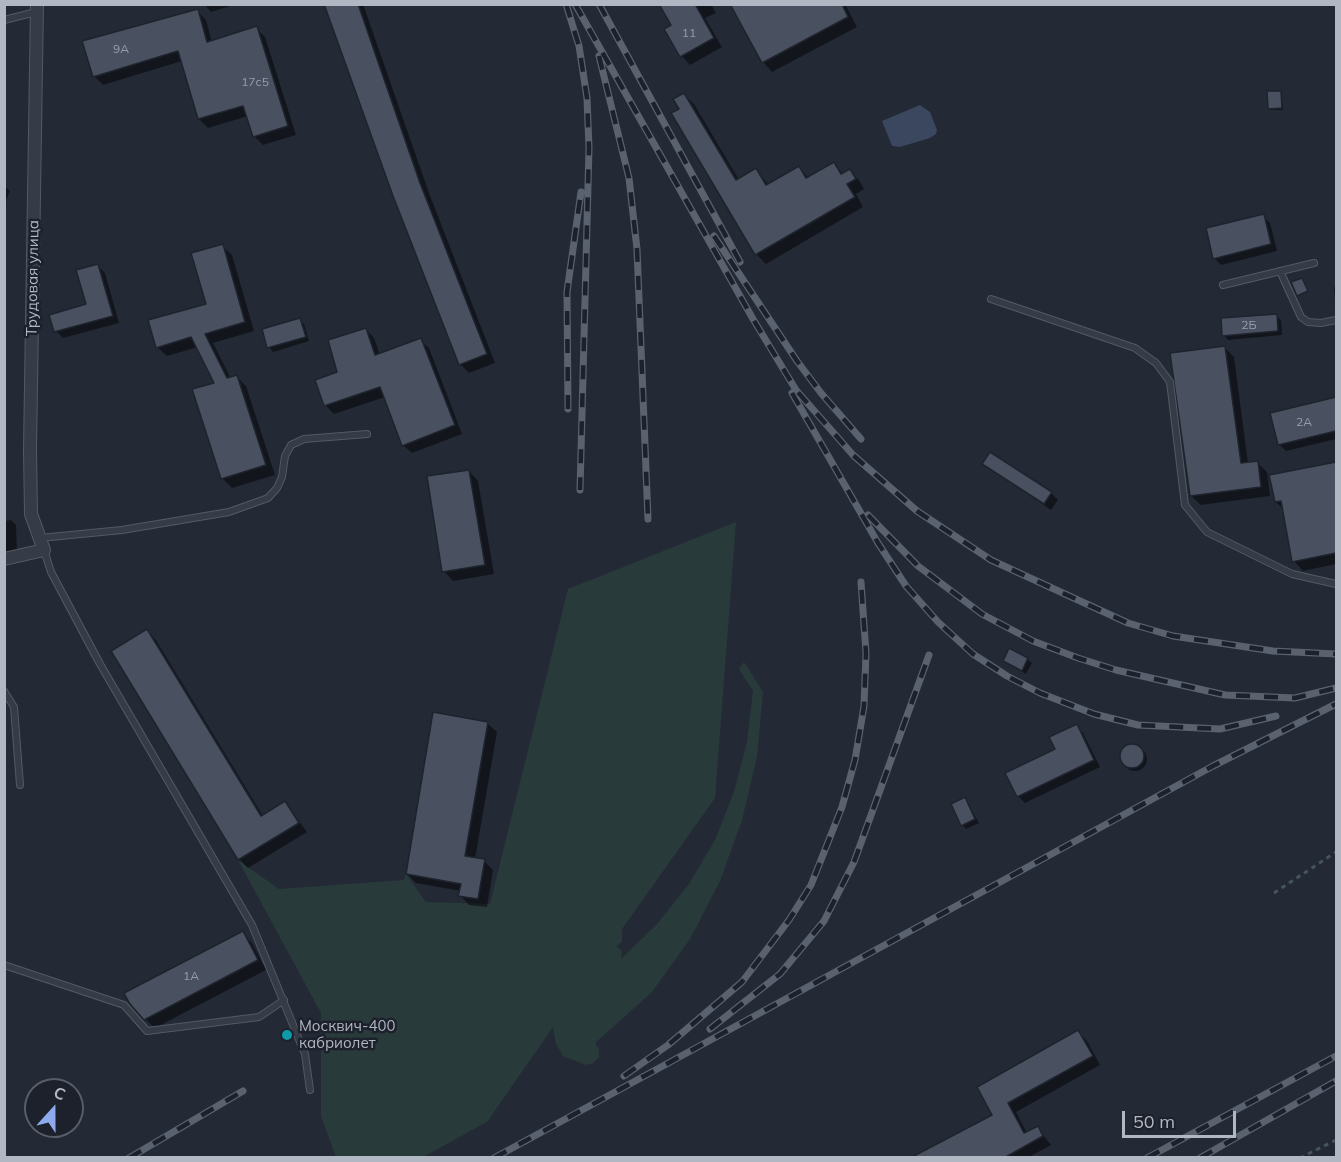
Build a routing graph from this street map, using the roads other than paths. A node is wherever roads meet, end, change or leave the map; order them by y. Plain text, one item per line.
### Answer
1 (37, 8) edge
2 (4, 20) edge
3 (1314, 263) dead end
4 (1280, 271) junction
5 (1223, 285) dead end
6 (991, 299) dead end
7 (1336, 320) edge
8 (367, 434) dead end
9 (41, 544) junction
10 (4, 559) edge
11 (1336, 584) edge
12 (4, 692) edge
13 (20, 785) dead end
14 (4, 965) edge
15 (284, 1000) junction
16 (310, 1090) dead end

1 - 2 lane
1 - 9 street, Трудовая улица
3 - 4 lane
4 - 5 lane
4 - 7 lane
6 - 11 lane
8 - 9 lane
9 - 10 street
9 - 15 lane
12 - 13 lane
14 - 15 lane
15 - 16 lane

